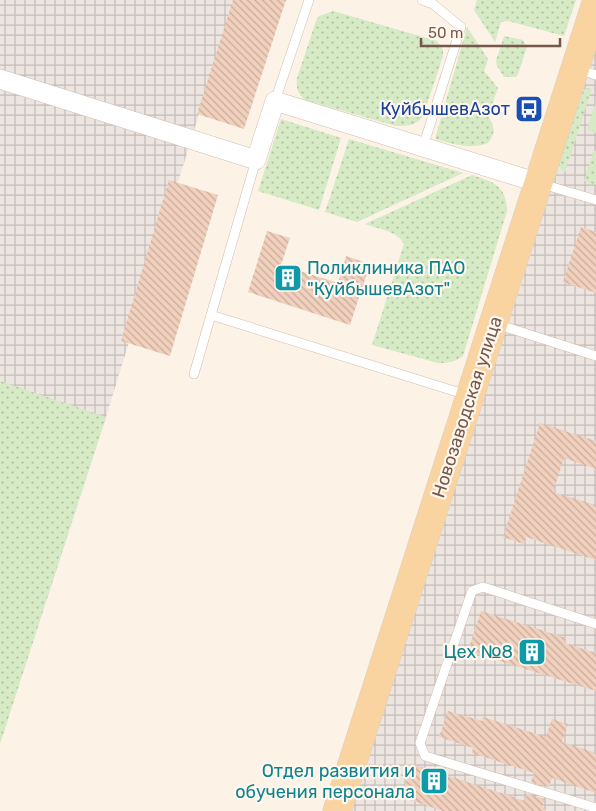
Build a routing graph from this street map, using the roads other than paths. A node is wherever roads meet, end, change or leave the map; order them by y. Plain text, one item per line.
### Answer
1 (309, 0) edge
2 (422, 0) edge
3 (596, 3) edge
4 (586, 72) edge
5 (0, 79) edge
6 (275, 101) junction
7 (424, 147) junction
8 (256, 160) junction
9 (539, 183) junction
10 (596, 200) edge
11 (211, 315) junction
12 (494, 323) junction
13 (596, 356) edge
14 (194, 374) dead end
15 (470, 396) junction
16 (596, 624) edge
17 (596, 808) edge
18 (337, 811) edge

1 - 6 lane
2 - 7 lane
3 - 4 main road, Новозаводская улица
4 - 9 main road, Новозаводская улица
5 - 8 street
6 - 7 street
6 - 8 street
7 - 9 street
8 - 11 lane
9 - 10 lane
9 - 12 main road, Новозаводская улица
11 - 14 lane
11 - 15 lane
12 - 13 lane
12 - 15 main road, Новозаводская улица
15 - 18 main road, Новозаводская улица
16 - 17 lane

